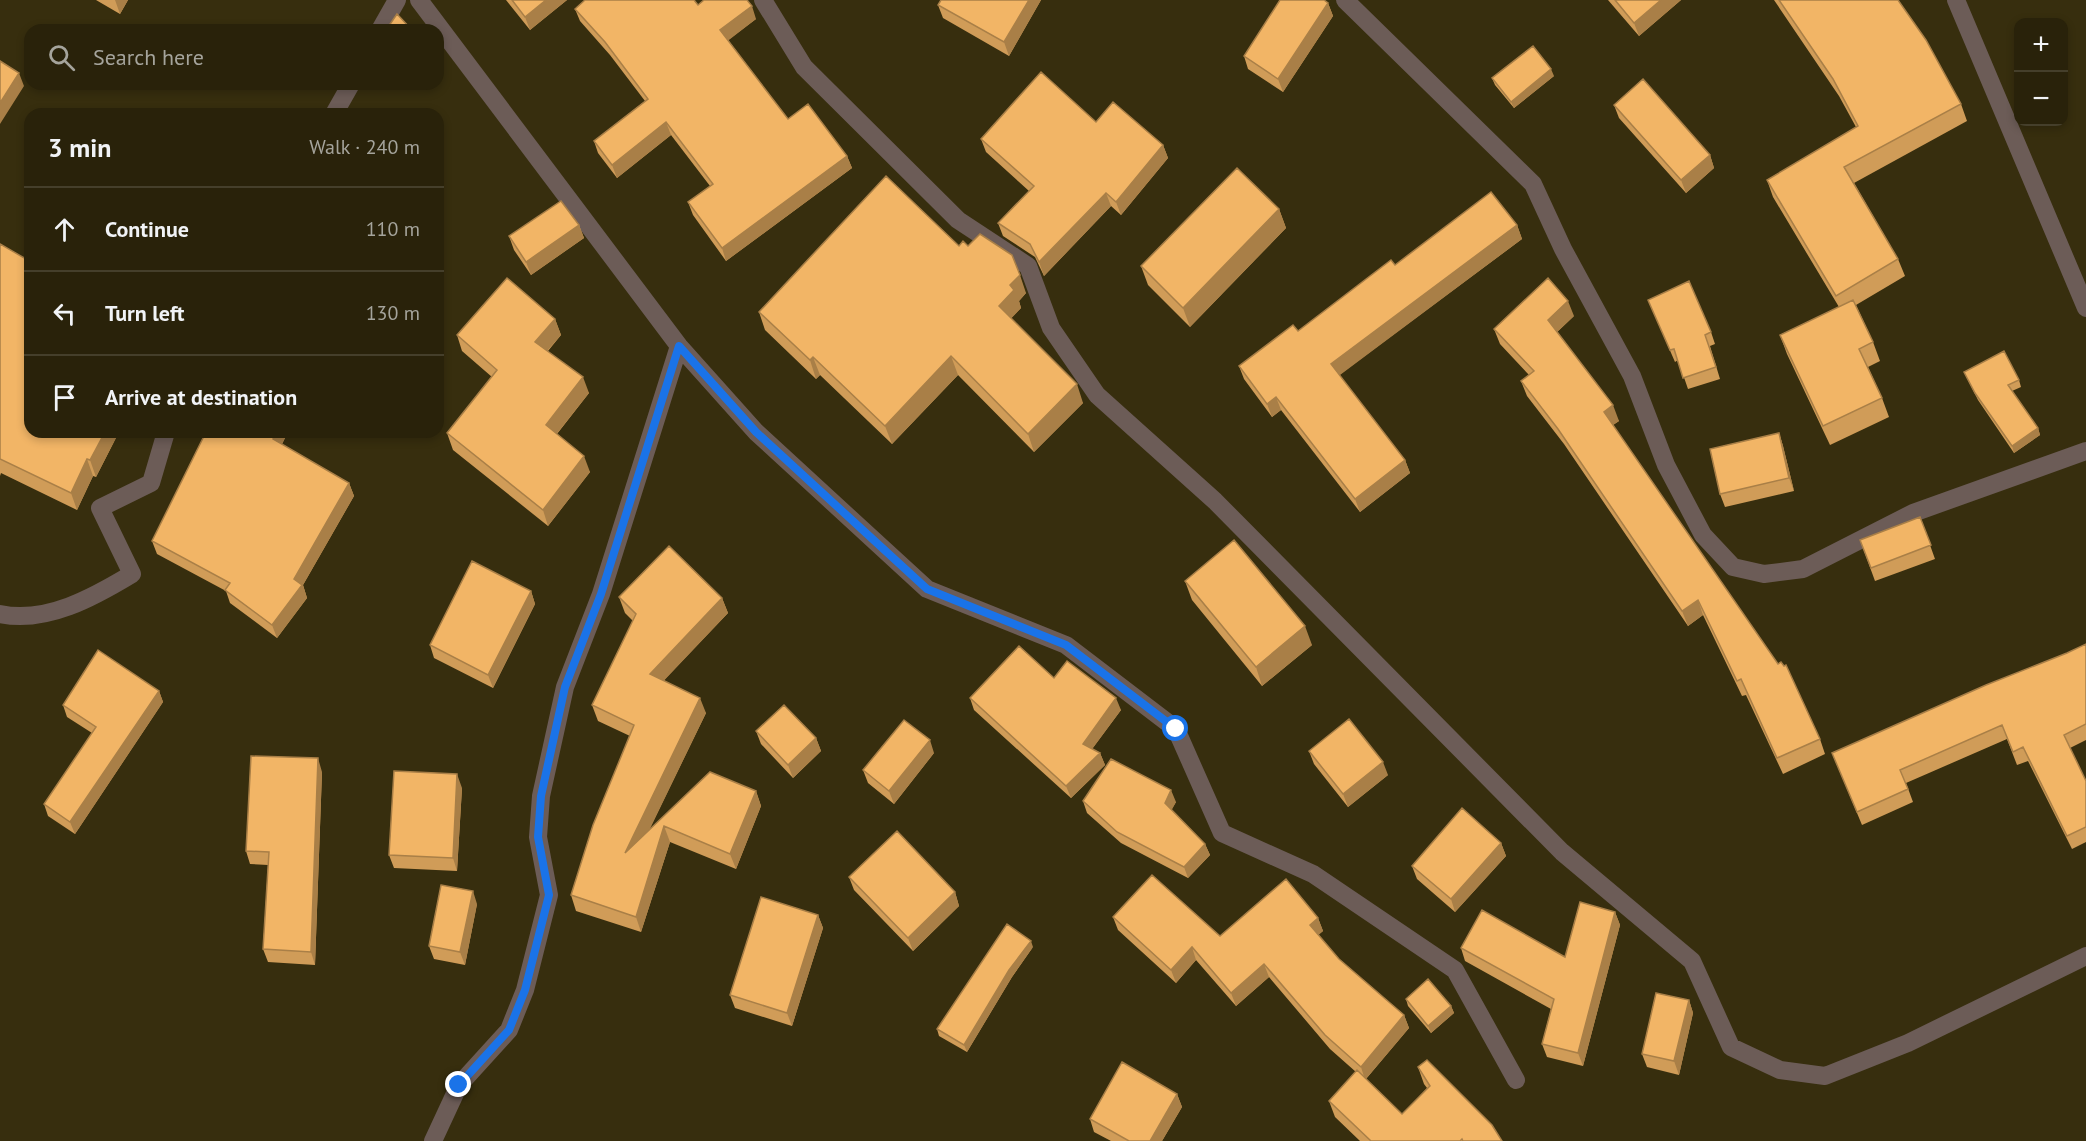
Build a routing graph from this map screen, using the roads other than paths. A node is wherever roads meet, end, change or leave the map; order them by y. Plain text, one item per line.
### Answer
1 (397, 0) edge
2 (419, 0) edge
3 (763, 0) edge
4 (1345, 0) edge
5 (1956, 0) edge
6 (383, 24) edge
7 (437, 24) edge
8 (444, 33) edge
9 (348, 90) edge
10 (337, 108) edge
11 (2086, 309) edge
12 (679, 346) junction
13 (164, 438) edge
14 (2086, 451) edge
15 (0, 614) edge
16 (2086, 956) edge
17 (1516, 1080) dead end
18 (433, 1141) edge

1 - 6 street
2 - 7 street
3 - 16 street
4 - 14 street
5 - 11 street
8 - 12 street
9 - 10 street
12 - 17 street
12 - 18 street
13 - 15 street

